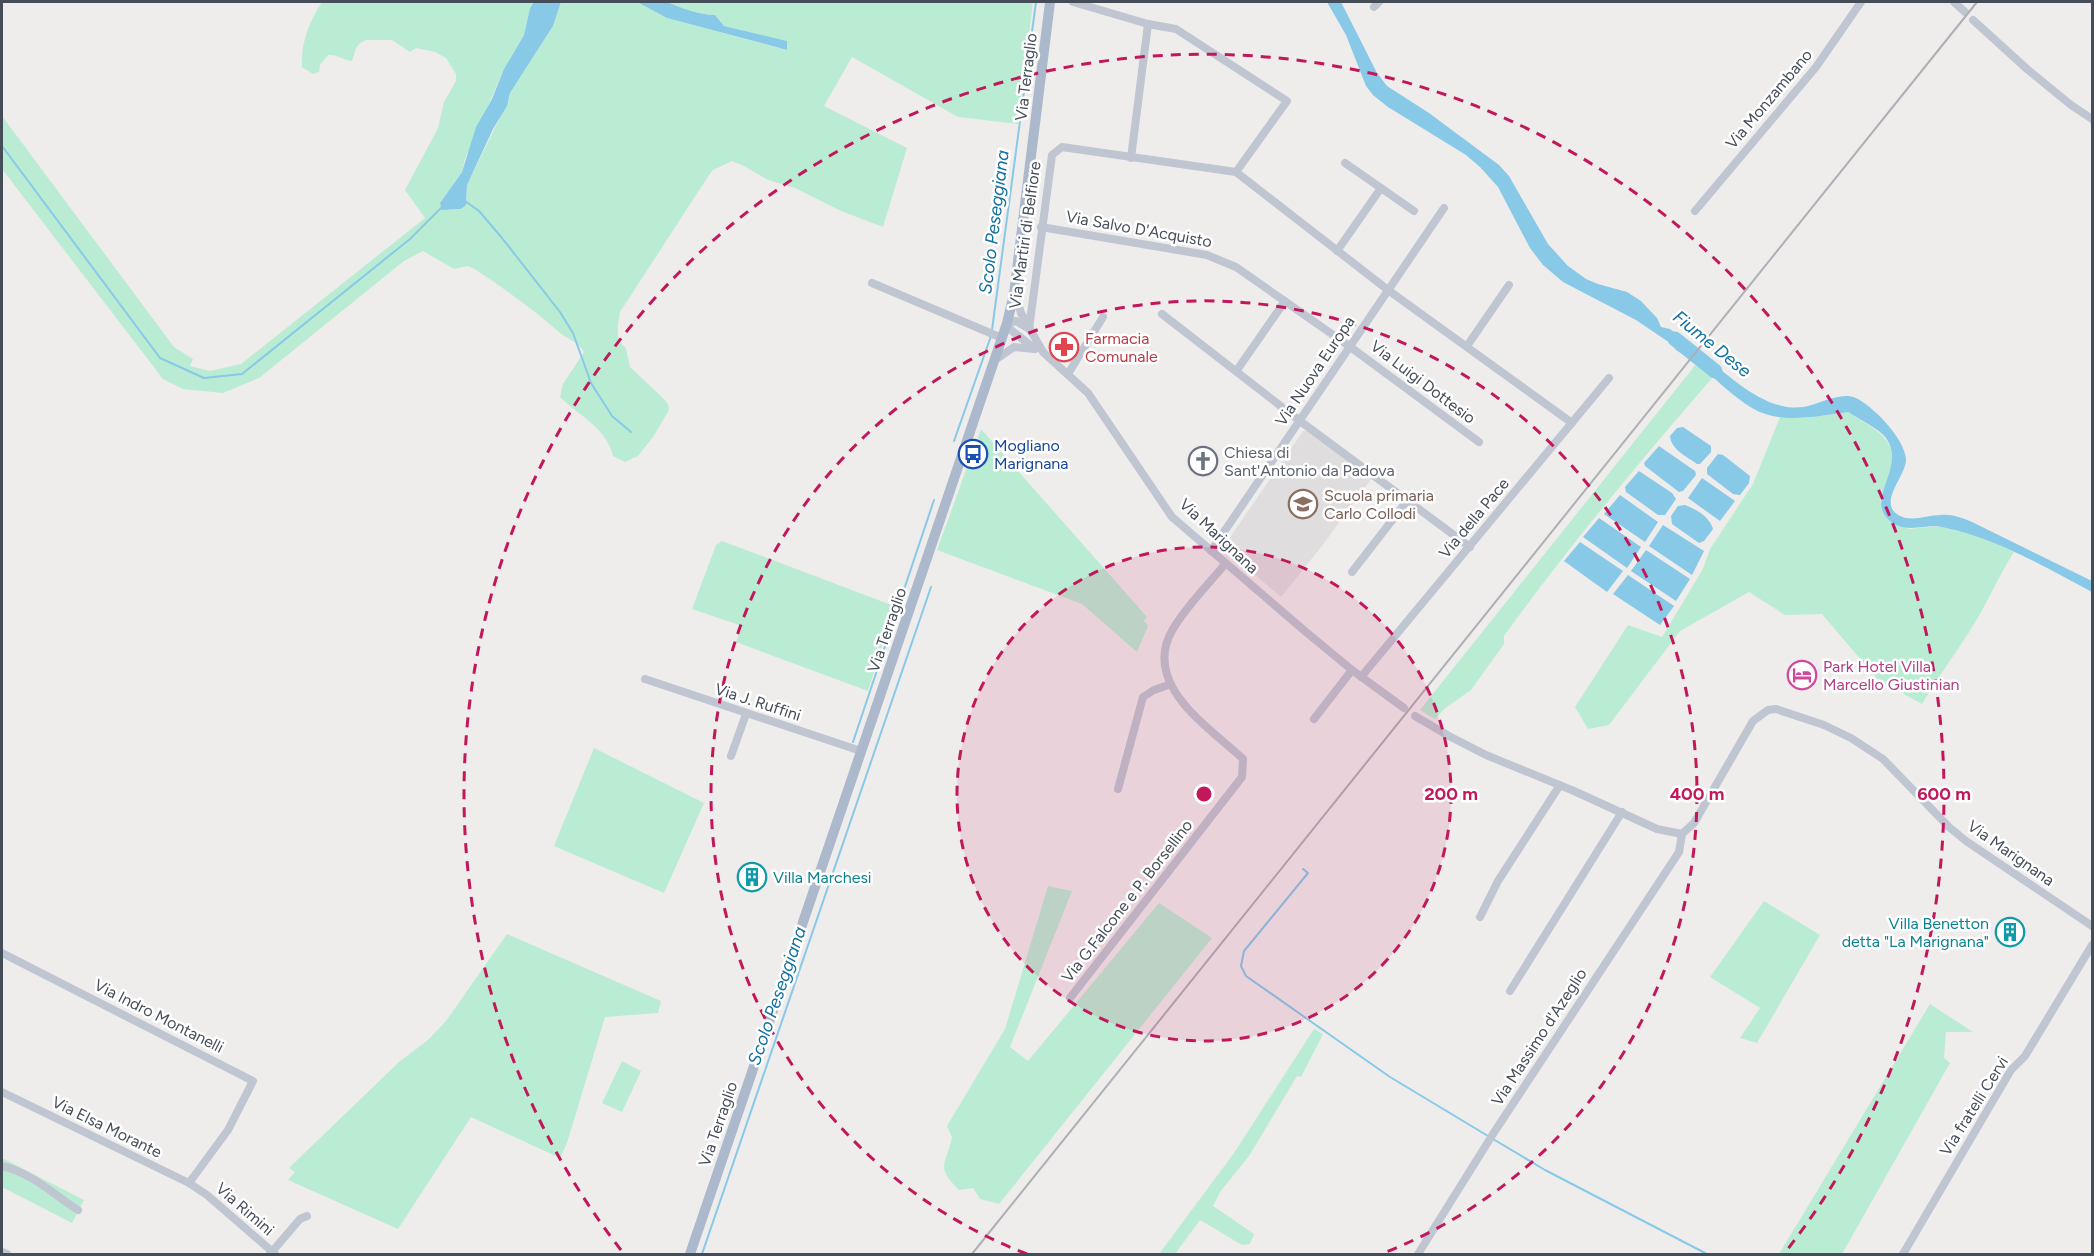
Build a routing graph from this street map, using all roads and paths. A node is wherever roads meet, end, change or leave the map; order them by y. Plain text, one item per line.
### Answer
1 (1050, 2) edge
2 (1073, 2) edge
3 (1861, 2) edge
4 (1954, 2) edge
5 (1965, 12) dead end
6 (1972, 20) dead end
7 (1148, 24) junction
8 (2092, 119) edge
9 (1131, 158) junction
10 (1345, 164) dead end
11 (1236, 172) junction
12 (1381, 188) junction
13 (1444, 208) dead end
14 (1414, 211) dead end
15 (1695, 211) dead end
16 (1041, 227) junction
17 (1338, 251) junction
18 (872, 283) dead end
19 (1509, 285) dead end
20 (1388, 290) junction
21 (1014, 294) junction
22 (1285, 301) junction
23 (1162, 314) dead end
24 (1103, 317) dead end
25 (1007, 323) junction
26 (1029, 329) junction
27 (995, 335) junction
28 (1349, 346) junction
29 (1467, 346) junction
30 (1039, 351) junction
31 (995, 360) junction
32 (1237, 370) junction
33 (1068, 374) junction
34 (1609, 378) dead end
35 (1300, 421) junction
36 (1572, 423) junction
37 (1479, 442) dead end
38 (1407, 501) junction
39 (1470, 548) junction
40 (1211, 551) junction
41 (1225, 564) junction
42 (1352, 572) dead end
43 (1352, 670) junction
44 (1364, 674) junction
45 (645, 679) dead end
46 (1171, 684) junction
47 (1404, 708) dead end
48 (746, 714) junction
49 (1416, 716) dead end
50 (1314, 719) dead end
51 (861, 752) junction
52 (730, 756) dead end
53 (1560, 785) junction
54 (1118, 789) dead end
55 (1622, 812) junction
56 (1682, 834) junction
57 (1480, 916) dead end
58 (2092, 926) edge
59 (2092, 945) edge
60 (2, 953) edge
61 (1510, 991) dead end
62 (1070, 998) dead end
63 (2, 1092) edge
64 (2, 1166) edge
65 (189, 1183) junction
66 (199, 1189) joint
67 (78, 1210) dead end
68 (307, 1216) dead end
69 (2, 1252) edge
70 (7, 1254) edge
71 (272, 1254) edge
72 (690, 1254) edge
73 (1418, 1254) edge
74 (1903, 1254) edge

1 - 21 main road, Via Terraglio
2 - 7 street
3 - 15 street, Via Monzambano
4 - 5 street
6 - 8 street
7 - 9 street
7 - 11 street
9 - 11 street, Via Martiri di Belfiore
9 - 16 street, Via Martiri di Belfiore
10 - 12 street
11 - 17 street
12 - 14 street
12 - 17 street
13 - 20 street, Via Nuova Europa
16 - 22 street, Via Salvo D'Acquisto
16 - 26 street, Via Martiri di Belfiore
17 - 20 street
18 - 27 street
19 - 29 street
20 - 28 street, Via Nuova Europa
20 - 29 street
21 - 25 main road, Via Terraglio
21 - 26 street, Via Marignana
22 - 28 street, Via Salvo D'Acquisto
22 - 32 street
23 - 32 street
24 - 33 street
25 - 26 street
25 - 27 main road, Via Terraglio
25 - 30 street, Via Marignana
26 - 30 street, Via Marignana
27 - 31 main road, Via Terraglio
28 - 35 street, Via Nuova Europa
28 - 37 street, Via Luigi Dottesio
29 - 36 street
30 - 31 street
30 - 33 street, Via Marignana
31 - 51 main road, Via Terraglio
32 - 35 street
33 - 40 street, Via Marignana
34 - 36 street, Via della Pace
35 - 38 street
35 - 40 street, Via Nuova Europa
36 - 39 street, Via della Pace
38 - 39 street
38 - 42 street
39 - 44 street, Via della Pace
40 - 41 street, Via Marignana
41 - 43 street, Via Marignana
41 - 46 street, Via G.Falcone e P. Borsellino
43 - 44 street, Via Marignana
43 - 50 street
44 - 47 street, Via Marignana
45 - 48 street, Via J. Ruffini
46 - 54 street
46 - 62 street, Via G.Falcone e P. Borsellino
48 - 51 street, Via J. Ruffini
48 - 52 street
49 - 53 street
51 - 72 main road, Via Terraglio
53 - 55 street
53 - 57 street
55 - 56 street
55 - 61 street
56 - 58 street, Via Marignana
56 - 73 street, Via Massimo d'Azeglio
59 - 74 street, Via fratelli Cervi
60 - 65 street, Via Indro Montanelli
63 - 65 street, Via Elsa Morante
64 - 67 street
65 - 66 street, Via Elsa Morante
66 - 71 street, Via Rimini
68 - 71 street, Via Rimini
69 - 70 street

